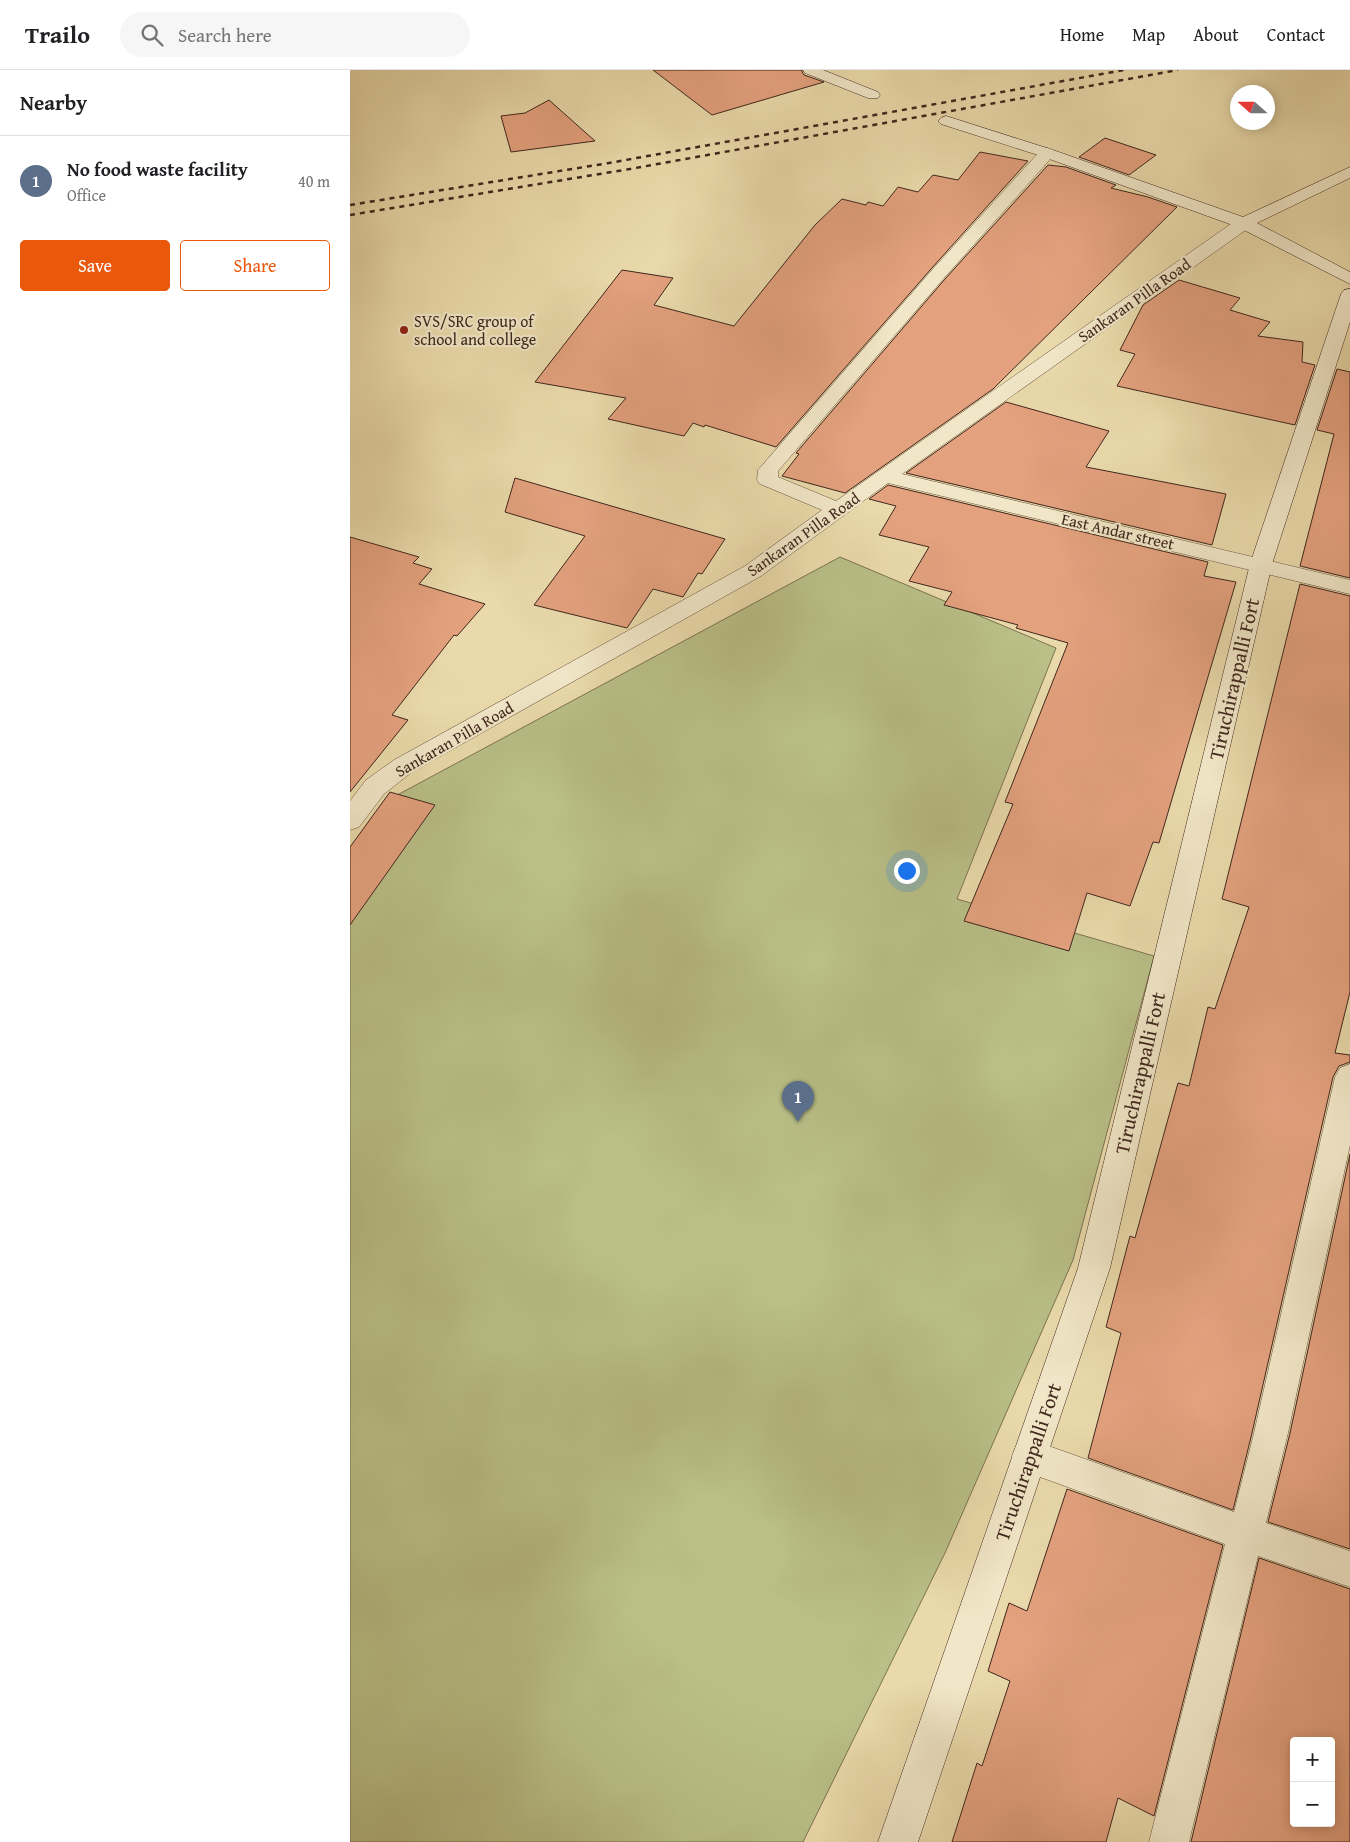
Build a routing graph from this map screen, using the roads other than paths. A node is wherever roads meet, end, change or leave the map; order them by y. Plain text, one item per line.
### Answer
1 (810, 70) edge
2 (874, 95) dead end
3 (946, 121) dead end
4 (1047, 153) junction
5 (1350, 172) edge
6 (1244, 223) junction
7 (1350, 279) edge
8 (1350, 294) edge
9 (885, 476) junction
10 (838, 509) junction
11 (1261, 564) junction
12 (1350, 587) edge
13 (350, 820) edge
14 (1350, 1077) edge
15 (1029, 1456) junction
16 (1246, 1534) junction
17 (1350, 1569) edge
18 (898, 1842) edge
19 (1168, 1842) edge

1 - 2 street
3 - 4 street
4 - 6 street
4 - 10 street
5 - 6 street, Sankaran Pilla Road
6 - 7 street
6 - 9 street, Sankaran Pilla Road
8 - 11 street, Tiruchirappalli Fort
9 - 10 street, Sankaran Pilla Road
9 - 11 street, East Andar street
10 - 13 street, Sankaran Pilla Road
11 - 12 street, East Andar street
11 - 15 street, Tiruchirappalli Fort
14 - 16 street
15 - 16 street
15 - 18 street, Tiruchirappalli Fort
16 - 17 street
16 - 19 street

